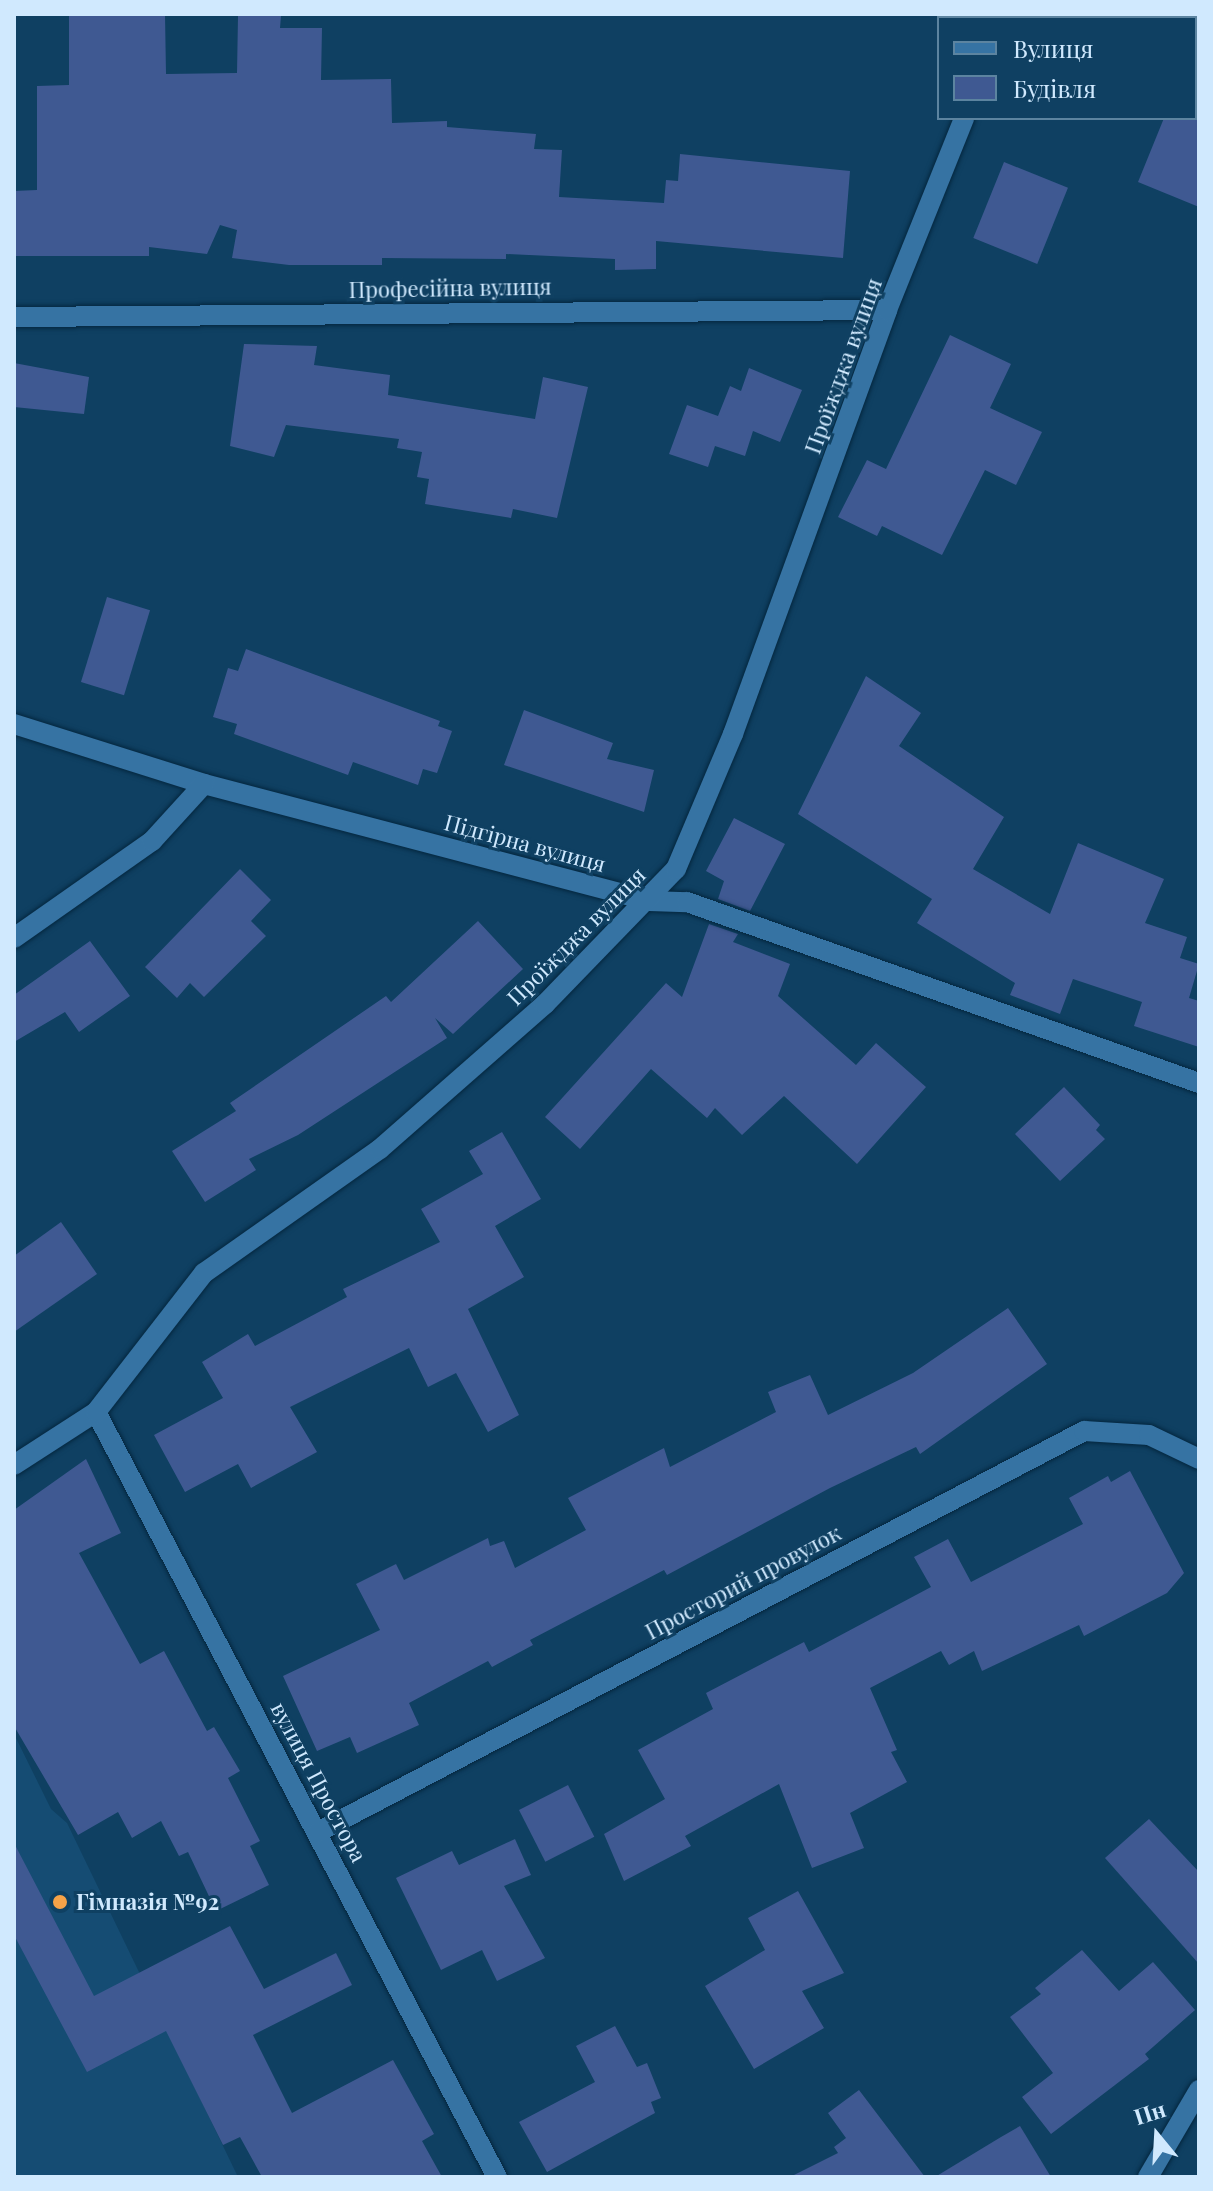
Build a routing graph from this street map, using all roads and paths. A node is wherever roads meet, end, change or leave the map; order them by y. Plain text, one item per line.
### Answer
1 (963, 120) edge
2 (887, 310) junction
3 (14, 317) edge
4 (14, 724) edge
5 (204, 784) junction
6 (649, 901) junction
7 (14, 938) edge
8 (1199, 1083) edge
9 (96, 1412) junction
10 (1199, 1459) edge
11 (14, 1465) edge
12 (318, 1832) junction
13 (1199, 2090) edge
14 (497, 2177) edge
15 (1148, 2177) edge

1 - 2 street, Проїжджа вулиця
2 - 3 street, Професійна вулиця
2 - 6 street, Проїжджа вулиця
4 - 5 street, Підгірна вулиця
5 - 6 street, Підгірна вулиця
5 - 7 street
6 - 8 street, Підгірна вулиця
6 - 9 street, Проїжджа вулиця
9 - 11 street, Проїжджа вулиця
9 - 12 street, вулиця Простора
10 - 12 street, Просторий провулок
12 - 14 street, вулиця Простора
13 - 15 street

